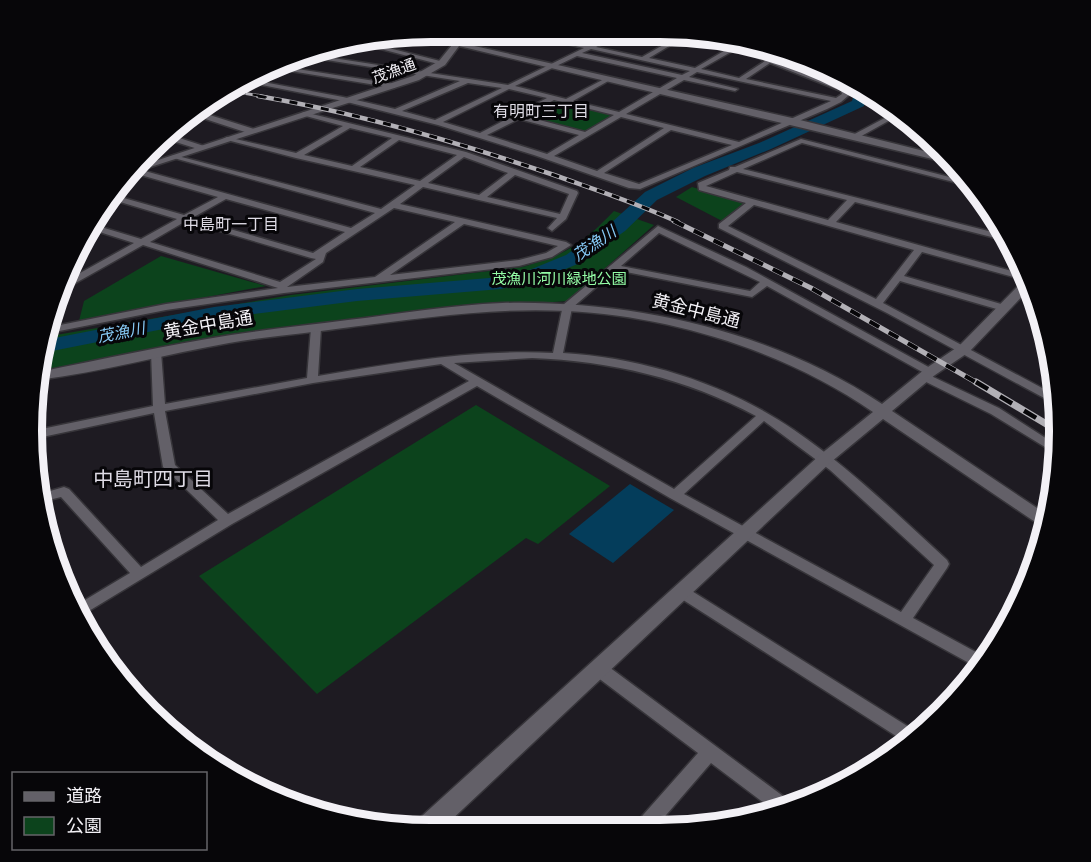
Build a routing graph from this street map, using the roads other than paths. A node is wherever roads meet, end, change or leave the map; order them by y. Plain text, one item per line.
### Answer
1 (448, 42) edge
2 (565, 42) edge
3 (602, 42) edge
4 (672, 42) edge
5 (456, 44) junction
6 (375, 46) edge
7 (590, 48) junction
8 (730, 48) edge
9 (577, 54) junction
10 (758, 54) edge
11 (321, 58) edge
12 (643, 59) junction
13 (770, 60) junction
14 (442, 63) junction
15 (553, 66) junction
16 (289, 69) edge
17 (697, 70) junction
18 (426, 74) junction
19 (683, 78) junction
20 (608, 79) junction
21 (468, 80) junction
22 (740, 80) junction
23 (258, 83) edge
24 (394, 86) junction
25 (509, 87) junction
26 (735, 89) dead end
27 (662, 91) junction
28 (553, 98) junction
29 (349, 101) junction
30 (839, 101) junction
31 (566, 102) junction
32 (397, 111) junction
33 (304, 114) junction
34 (620, 115) junction
35 (203, 116) edge
36 (517, 116) junction
37 (889, 117) edge
38 (437, 122) junction
39 (795, 122) junction
40 (350, 125) junction
41 (670, 127) junction
42 (251, 131) junction
43 (482, 135) junction
44 (587, 135) junction
45 (399, 137) junction
46 (853, 137) junction
47 (175, 139) edge
48 (227, 139) junction
49 (738, 144) junction
50 (201, 148) junction
51 (463, 154) junction
52 (296, 156) junction
53 (549, 156) junction
54 (174, 157) junction
55 (936, 157) edge
56 (147, 166) edge
57 (352, 169) junction
58 (733, 169) junction
59 (514, 172) junction
60 (141, 173) edge
61 (598, 174) junction
62 (958, 182) edge
63 (422, 184) junction
64 (225, 196) junction
65 (480, 198) junction
66 (118, 199) edge
67 (853, 199) junction
68 (752, 202) junction
69 (393, 205) junction
70 (382, 212) junction
71 (562, 217) junction
72 (184, 219) junction
73 (462, 221) junction
74 (830, 223) junction
75 (552, 228) dead end
76 (99, 229) edge
77 (351, 231) junction
78 (996, 235) edge
79 (139, 243) junction
80 (920, 248) junction
81 (321, 251) junction
82 (614, 267) junction
83 (1016, 275) edge
84 (898, 277) junction
85 (378, 279) junction
86 (73, 280) edge
87 (767, 282) junction
88 (282, 287) junction
89 (1022, 289) edge
90 (877, 304) junction
91 (567, 307) junction
92 (1004, 308) junction
93 (316, 328) junction
94 (55, 329) edge
95 (964, 348) junction
96 (156, 352) junction
97 (556, 357) junction
98 (443, 361) junction
99 (46, 375) edge
100 (927, 375) junction
101 (312, 380) junction
102 (477, 381) junction
103 (1047, 395) edge
104 (159, 408) junction
105 (882, 412) junction
106 (763, 416) junction
107 (42, 433) edge
108 (1048, 445) edge
109 (826, 458) junction
110 (675, 495) junction
111 (47, 496) edge
112 (1039, 518) edge
113 (227, 521) junction
114 (746, 534) junction
115 (139, 574) junction
116 (682, 592) junction
117 (84, 607) edge
118 (903, 621) junction
119 (975, 660) edge
120 (599, 669) junction
121 (905, 733) edge
122 (710, 752) junction
123 (777, 802) edge
124 (434, 820) edge
125 (650, 820) edge

1 - 5 street
2 - 7 street
3 - 7 street
4 - 12 street
5 - 14 street, 茂漁通
5 - 15 street
6 - 14 street
7 - 9 street
7 - 12 street
8 - 17 street
9 - 15 street
9 - 19 street
10 - 13 street
11 - 18 street
12 - 17 street
13 - 22 street
13 - 30 street
14 - 18 street, 茂漁通
15 - 20 street
15 - 25 street
16 - 24 street
17 - 19 street
17 - 22 street
18 - 21 street
18 - 24 street, 茂漁通
19 - 26 street
19 - 27 street
20 - 27 street
20 - 31 street
21 - 25 street
21 - 32 street
22 - 30 street
23 - 29 street
24 - 29 street, 茂漁通
25 - 28 street
25 - 38 street
27 - 34 street
27 - 39 street
28 - 31 street
28 - 36 street
29 - 32 street
29 - 33 street, 茂漁通
30 - 39 street
31 - 34 street
32 - 38 street
33 - 40 street
33 - 42 street, 茂漁通
34 - 41 street
34 - 44 street
35 - 42 street
36 - 43 street
36 - 44 street
37 - 46 street
38 - 43 street
39 - 46 street
39 - 49 street
40 - 45 street
40 - 52 street
41 - 49 street
41 - 61 street
42 - 48 street, 茂漁通
43 - 53 street
44 - 53 street
45 - 51 street
45 - 57 street
46 - 55 street
47 - 50 street
48 - 50 street, 茂漁通
48 - 52 street
49 - 61 street
50 - 54 street, 茂漁通
51 - 59 street
51 - 63 street
52 - 57 street
53 - 61 street
54 - 56 street, 茂漁通
54 - 70 street
57 - 63 street
58 - 62 street
58 - 67 street
58 - 68 street
59 - 65 street
59 - 71 street
60 - 64 street
63 - 65 street
63 - 69 street
64 - 72 street
64 - 77 street
65 - 71 street
66 - 72 street
67 - 74 street
67 - 78 street
68 - 74 street
68 - 90 street
69 - 70 street
69 - 73 street
70 - 77 street
71 - 75 street
72 - 79 street
72 - 81 street
73 - 85 street
73 - 85 street
74 - 80 street
76 - 79 street
77 - 81 street
79 - 86 street
79 - 88 street
80 - 83 street
80 - 84 street
81 - 88 street
82 - 87 street
82 - 87 street
82 - 91 street
84 - 90 street
84 - 92 street
85 - 88 street
87 - 100 street
88 - 94 street
89 - 92 street
90 - 95 street
91 - 93 street, 黄金中島通
91 - 97 street
91 - 105 street, 黄金中島通
92 - 95 street
93 - 96 street, 黄金中島通
93 - 101 street
95 - 100 street
95 - 103 street
96 - 99 street, 黄金中島通
96 - 104 street
97 - 98 street
97 - 106 street
98 - 101 street
98 - 102 street
100 - 105 street
100 - 108 street
101 - 104 street
102 - 110 street
102 - 113 street
104 - 107 street
104 - 113 street
105 - 109 street
105 - 112 street, 黄金中島通
106 - 109 street
106 - 110 street
109 - 114 street
109 - 118 street
110 - 114 street
111 - 115 street
113 - 115 street
114 - 116 street
114 - 118 street
115 - 117 street
116 - 120 street
116 - 121 street
118 - 119 street
120 - 122 street
120 - 124 street
122 - 123 street
122 - 125 street

